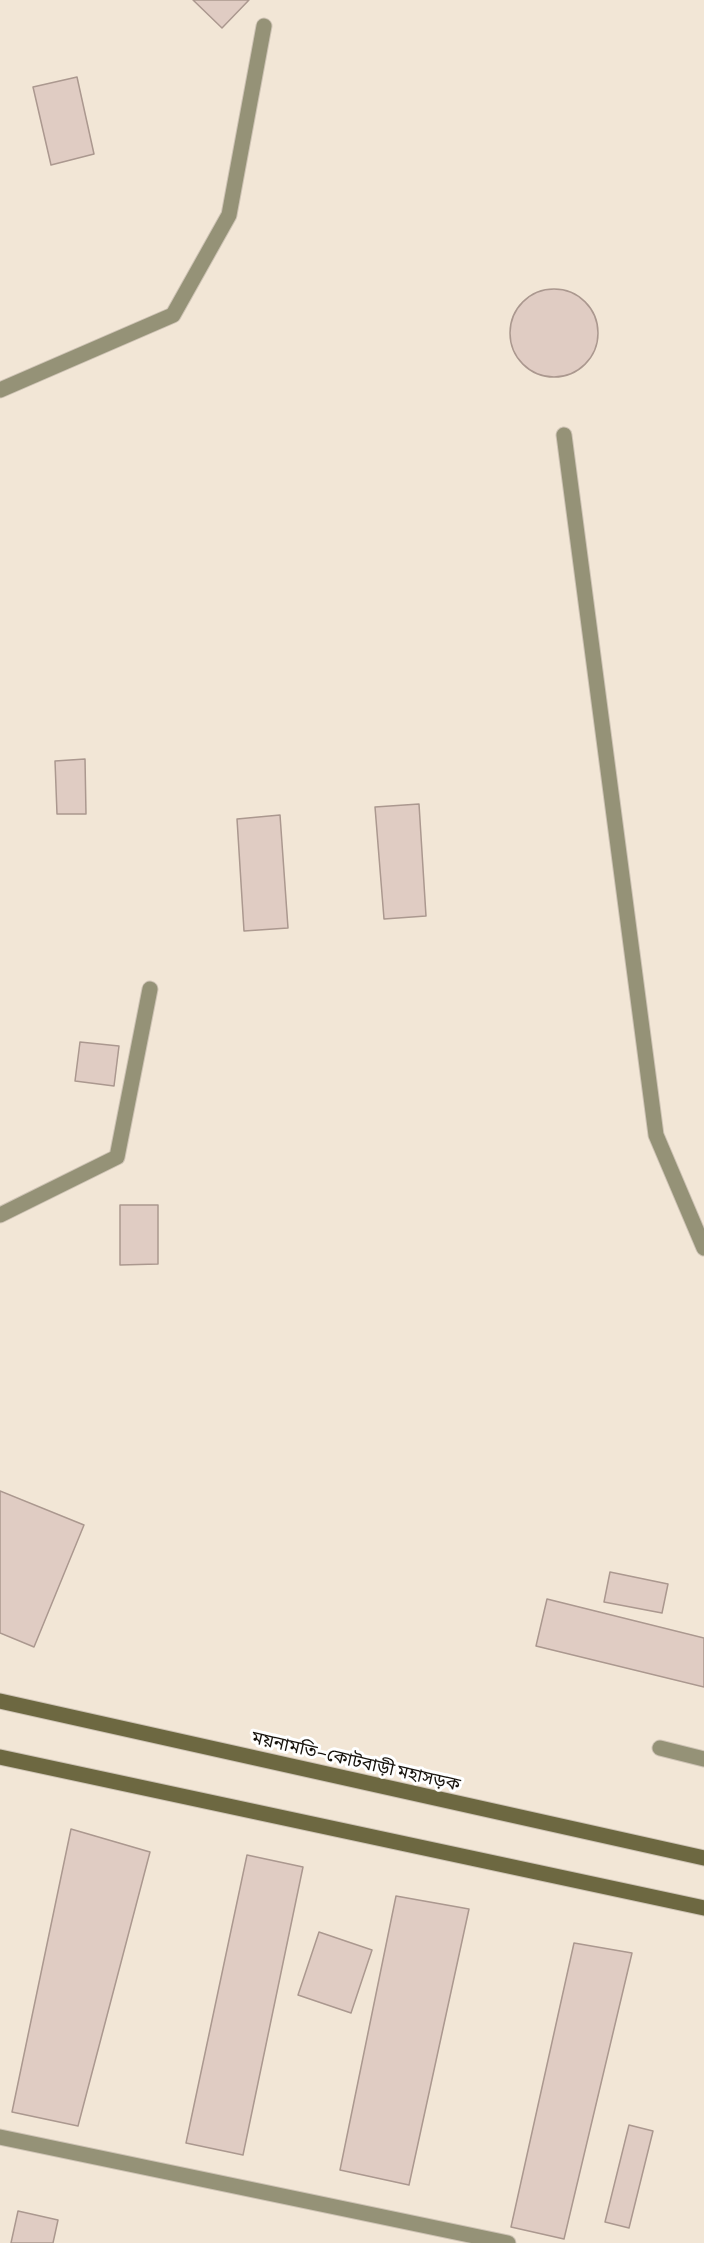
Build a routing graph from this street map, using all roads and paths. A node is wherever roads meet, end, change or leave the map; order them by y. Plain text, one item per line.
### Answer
1 (264, 26) dead end
2 (0, 390) edge
3 (564, 435) dead end
4 (150, 989) dead end
5 (0, 1215) edge
6 (704, 1248) edge
7 (0, 1701) edge
8 (660, 1748) dead end
9 (0, 1757) edge
10 (704, 1759) edge
11 (704, 1858) edge
12 (704, 1908) edge
13 (0, 2137) edge
14 (508, 2243) edge

1 - 2 street
3 - 6 street
4 - 5 street
7 - 11 main road, ময়নামতি–কোটবাড়ী মহাসড়ক
8 - 10 street
9 - 12 main road
13 - 14 street

